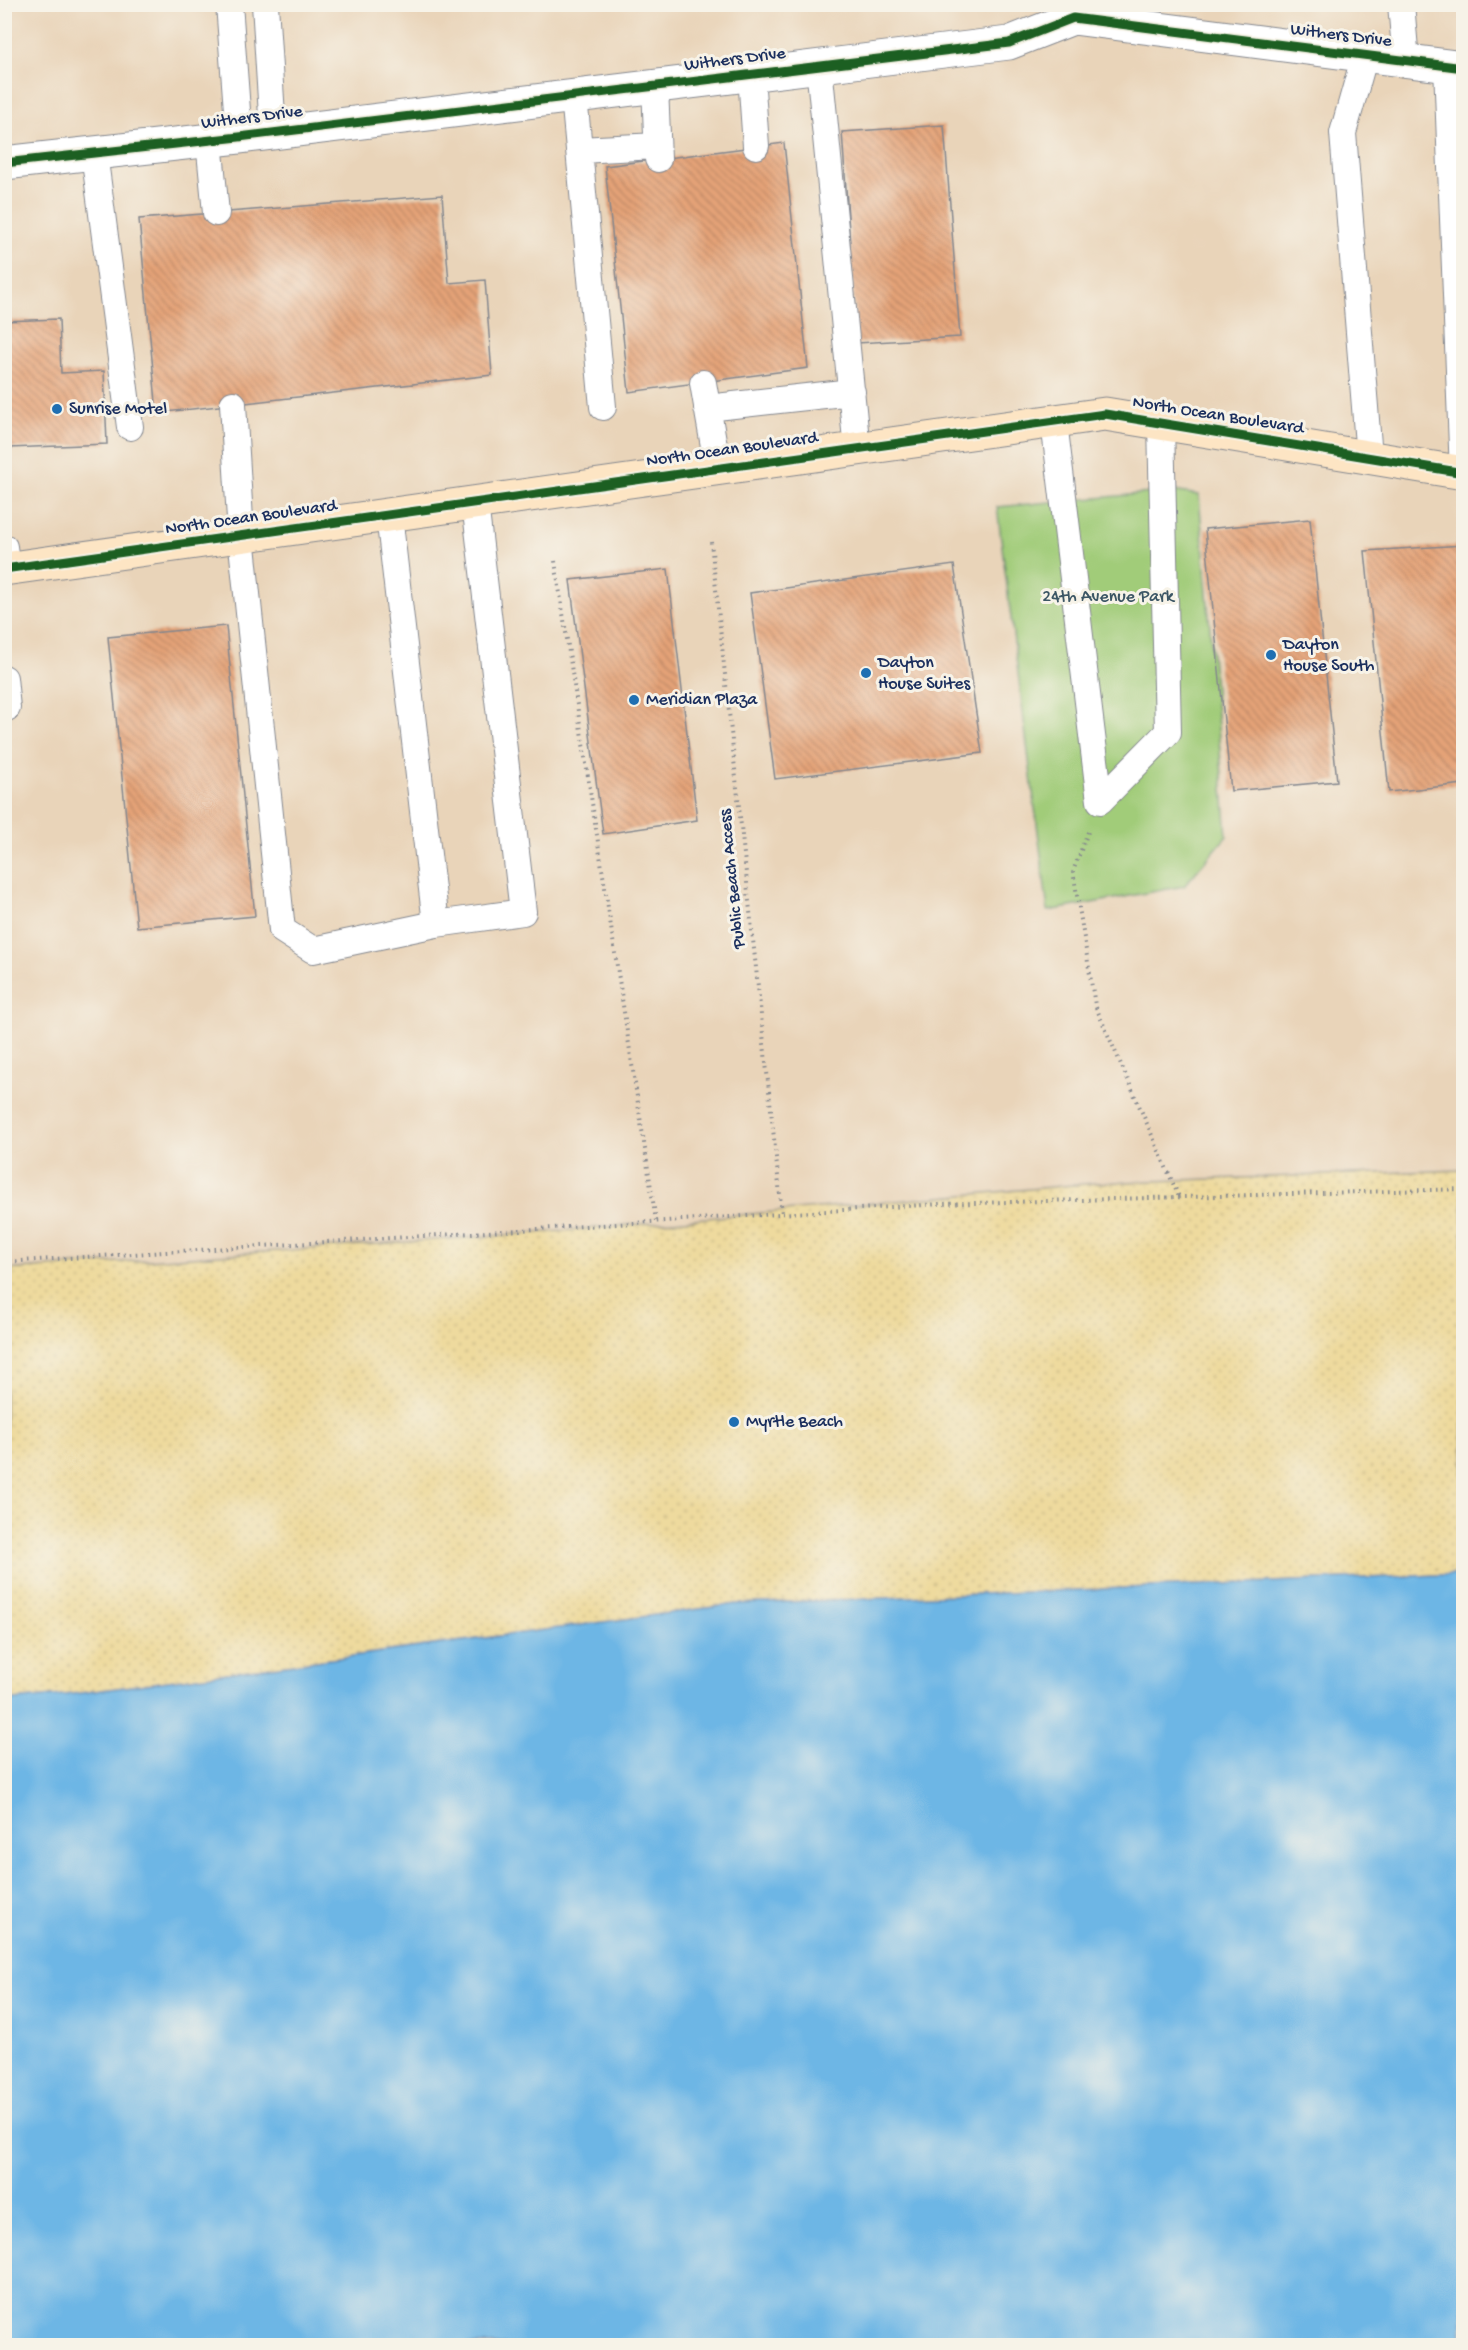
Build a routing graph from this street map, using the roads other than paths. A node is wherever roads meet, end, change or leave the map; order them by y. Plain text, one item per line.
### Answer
1 (229, 4) edge
2 (265, 4) edge
3 (1401, 4) edge
4 (1072, 11) edge
5 (1365, 55) junction
6 (1406, 61) junction
7 (819, 66) junction
8 (1456, 67) edge
9 (751, 75) junction
10 (655, 86) junction
11 (574, 96) junction
12 (273, 132) junction
13 (224, 139) junction
14 (756, 146) dead end
15 (579, 150) junction
16 (94, 153) junction
17 (4, 163) edge
18 (216, 213) dead end
19 (702, 382) dead end
20 (852, 392) junction
21 (233, 404) dead end
22 (603, 407) dead end
23 (707, 408) junction
24 (1054, 422) junction
25 (1161, 423) junction
26 (130, 427) dead end
27 (857, 450) junction
28 (1369, 457) junction
29 (718, 469) junction
30 (1463, 473) edge
31 (474, 503) junction
32 (389, 515) junction
33 (241, 536) junction
34 (6, 562) edge
35 (4, 678) edge
36 (4, 709) edge
37 (436, 924) junction

1 - 13 lane
2 - 12 lane
3 - 6 lane
4 - 5 street, Withers Drive
4 - 7 street, Withers Drive
5 - 6 street, Withers Drive
5 - 28 lane
6 - 8 street, Withers Drive
7 - 9 street, Withers Drive
7 - 20 lane
8 - 30 lane
9 - 10 street, Withers Drive
9 - 14 lane
10 - 11 street, Withers Drive
10 - 15 lane
11 - 12 street, Withers Drive
11 - 15 lane
12 - 13 street, Withers Drive
13 - 16 street, Withers Drive
13 - 18 lane
15 - 22 lane
16 - 17 street, Withers Drive
16 - 26 lane
19 - 23 lane
20 - 23 lane
20 - 27 lane
21 - 33 lane
23 - 29 lane
24 - 25 main road, North Ocean Boulevard
24 - 25 lane
24 - 27 main road, North Ocean Boulevard
25 - 28 main road, North Ocean Boulevard
27 - 29 main road, North Ocean Boulevard
28 - 30 main road, North Ocean Boulevard
29 - 31 main road, North Ocean Boulevard
31 - 32 main road, North Ocean Boulevard
31 - 37 lane
32 - 33 main road, North Ocean Boulevard
32 - 37 lane
33 - 34 main road, North Ocean Boulevard
33 - 37 lane
35 - 36 lane

